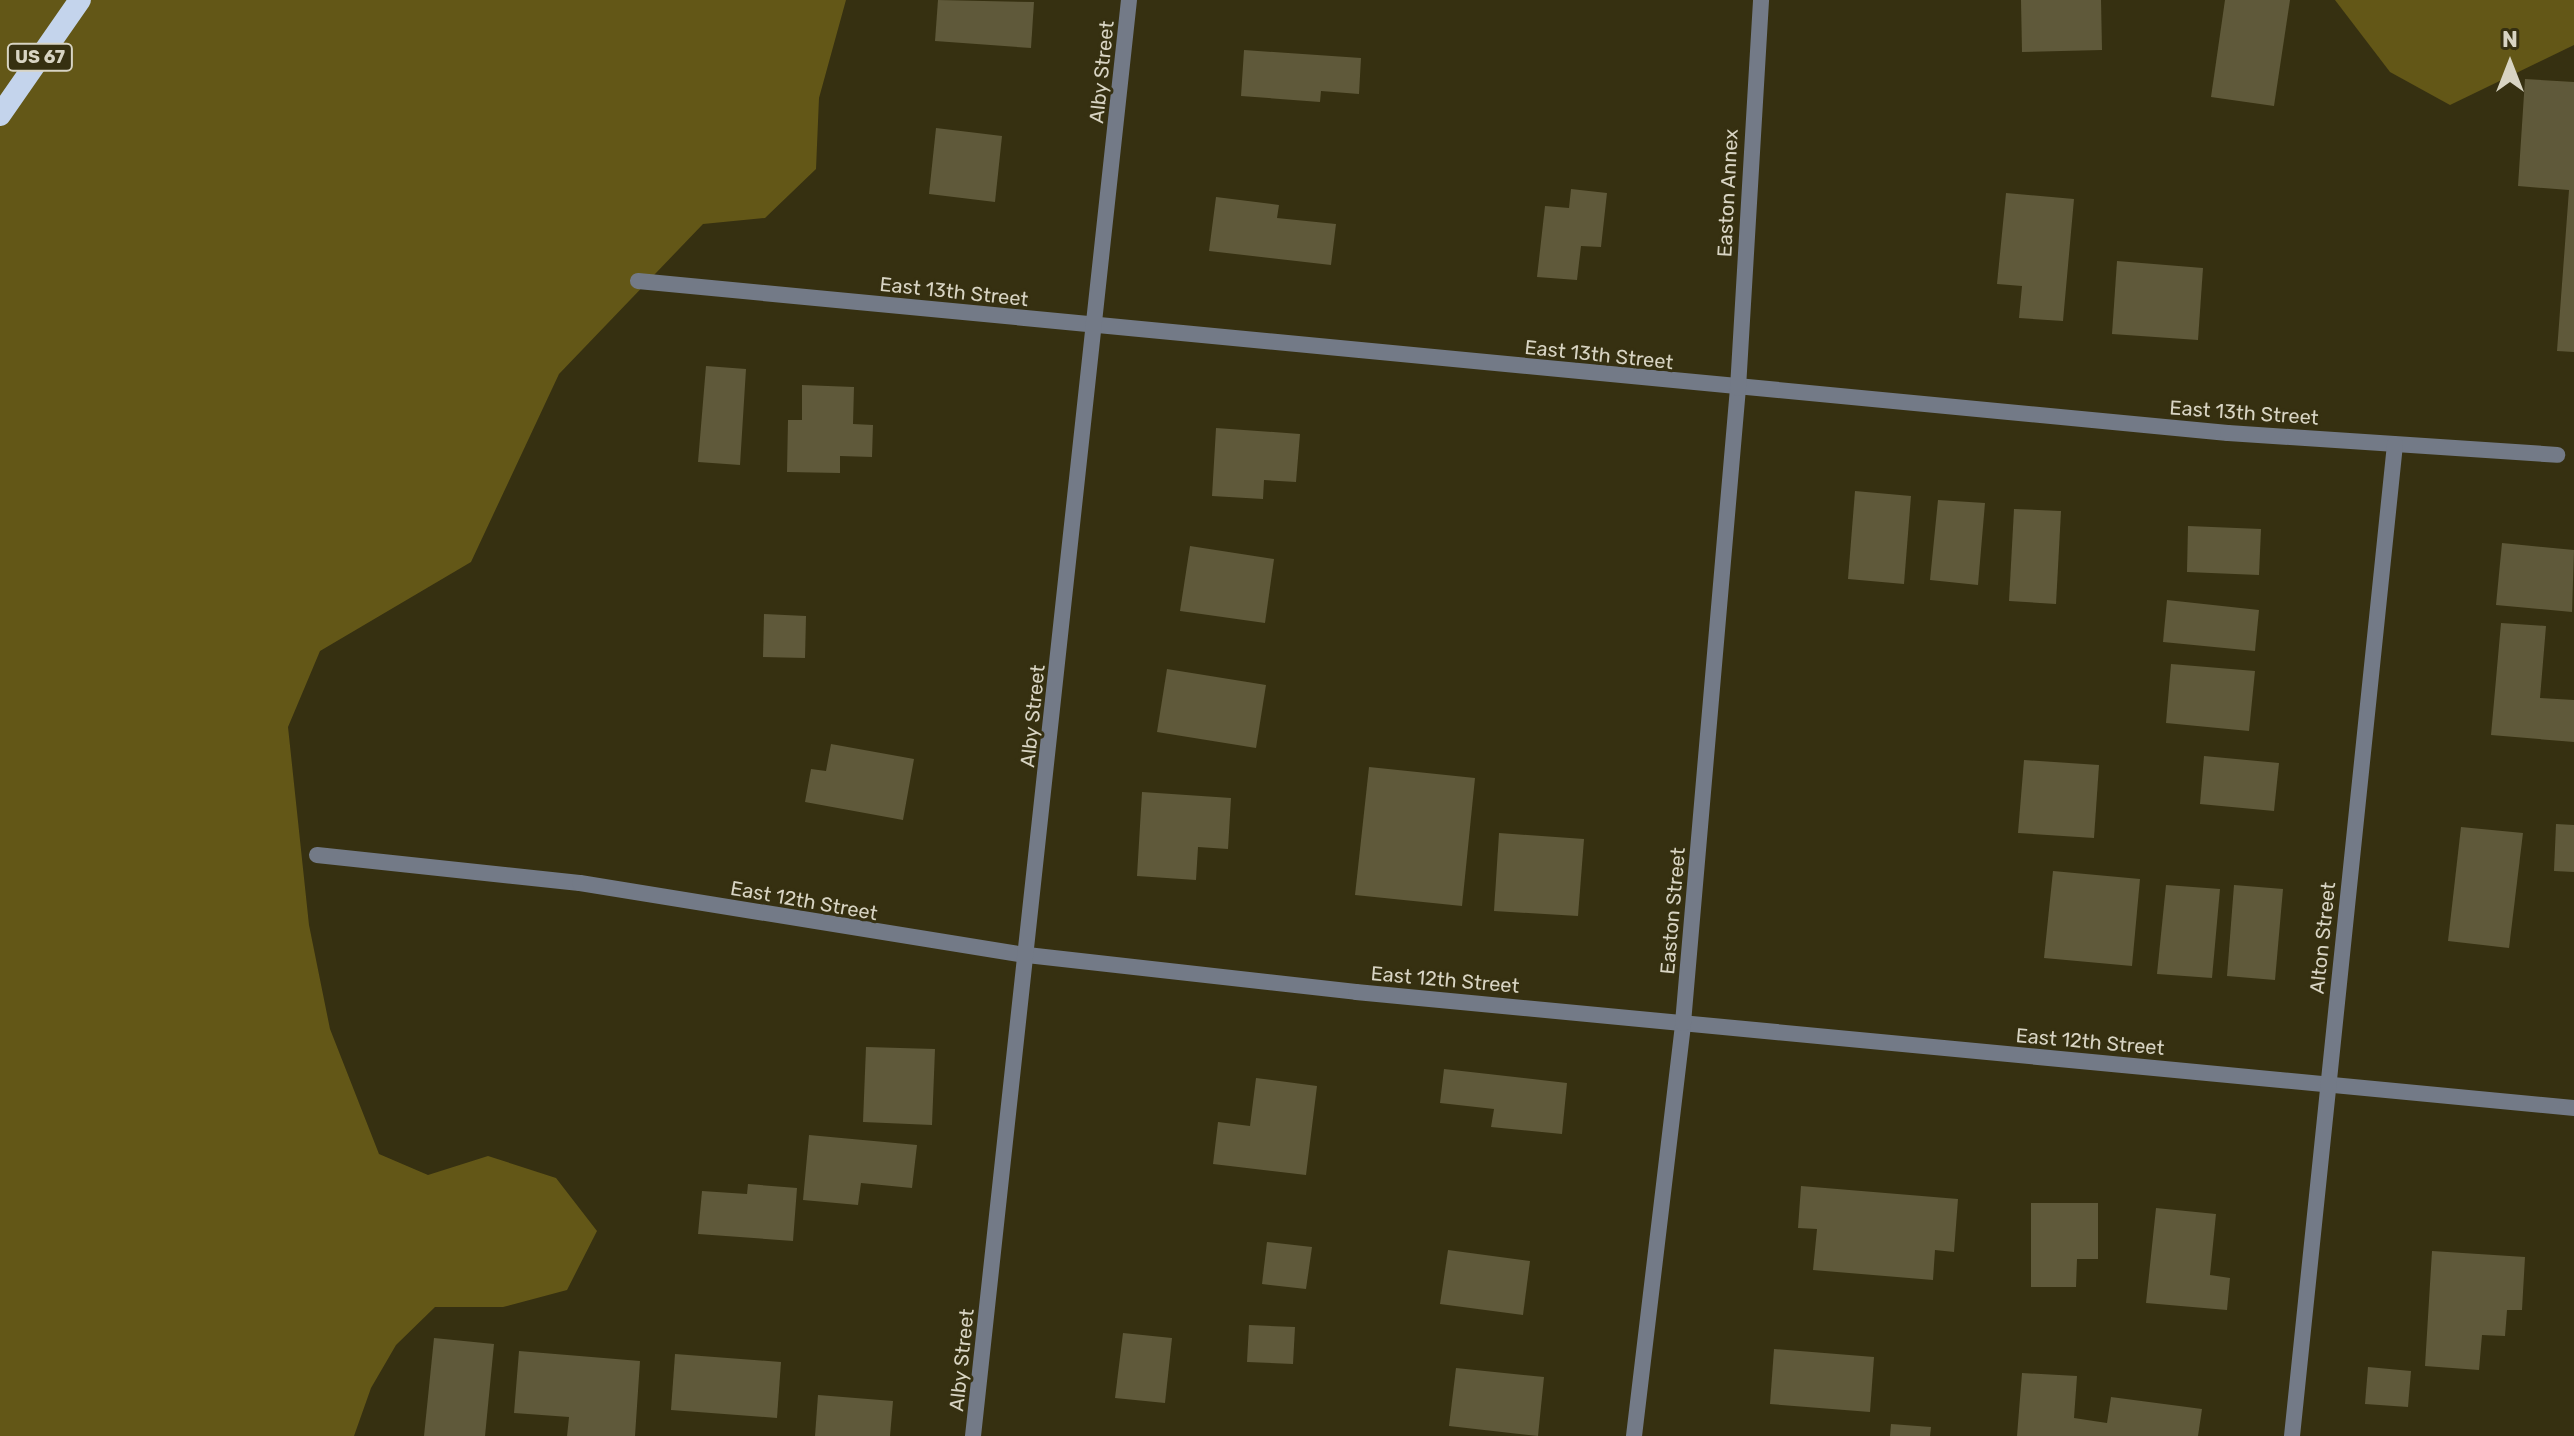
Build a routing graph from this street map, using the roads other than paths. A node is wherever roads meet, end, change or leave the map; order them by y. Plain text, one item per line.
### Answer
1 (80, 0) edge
2 (1129, 0) edge
3 (1761, 0) edge
4 (0, 115) edge
5 (638, 281) dead end
6 (1095, 326) junction
7 (1738, 388) junction
8 (2395, 444) junction
9 (2557, 455) dead end
10 (317, 855) dead end
11 (1027, 955) junction
12 (1683, 1023) junction
13 (2329, 1084) junction
14 (2574, 1108) edge
15 (973, 1436) edge
16 (1634, 1436) edge
17 (2292, 1436) edge

1 - 4 highway, US 67
2 - 6 street, Alby Street
3 - 7 street, Easton Annex
5 - 6 street, East 13th Street
6 - 7 street, East 13th Street
6 - 11 street, Alby Street
7 - 8 street, East 13th Street
7 - 12 street, Easton Street
8 - 9 street, East 13th Street
8 - 13 street, Alton Street
10 - 11 street, East 12th Street
11 - 12 street, East 12th Street
11 - 15 street, Alby Street
12 - 13 street, East 12th Street
12 - 16 street, Easton Street
13 - 14 street, East 12th Street
13 - 17 street, Alton Street

